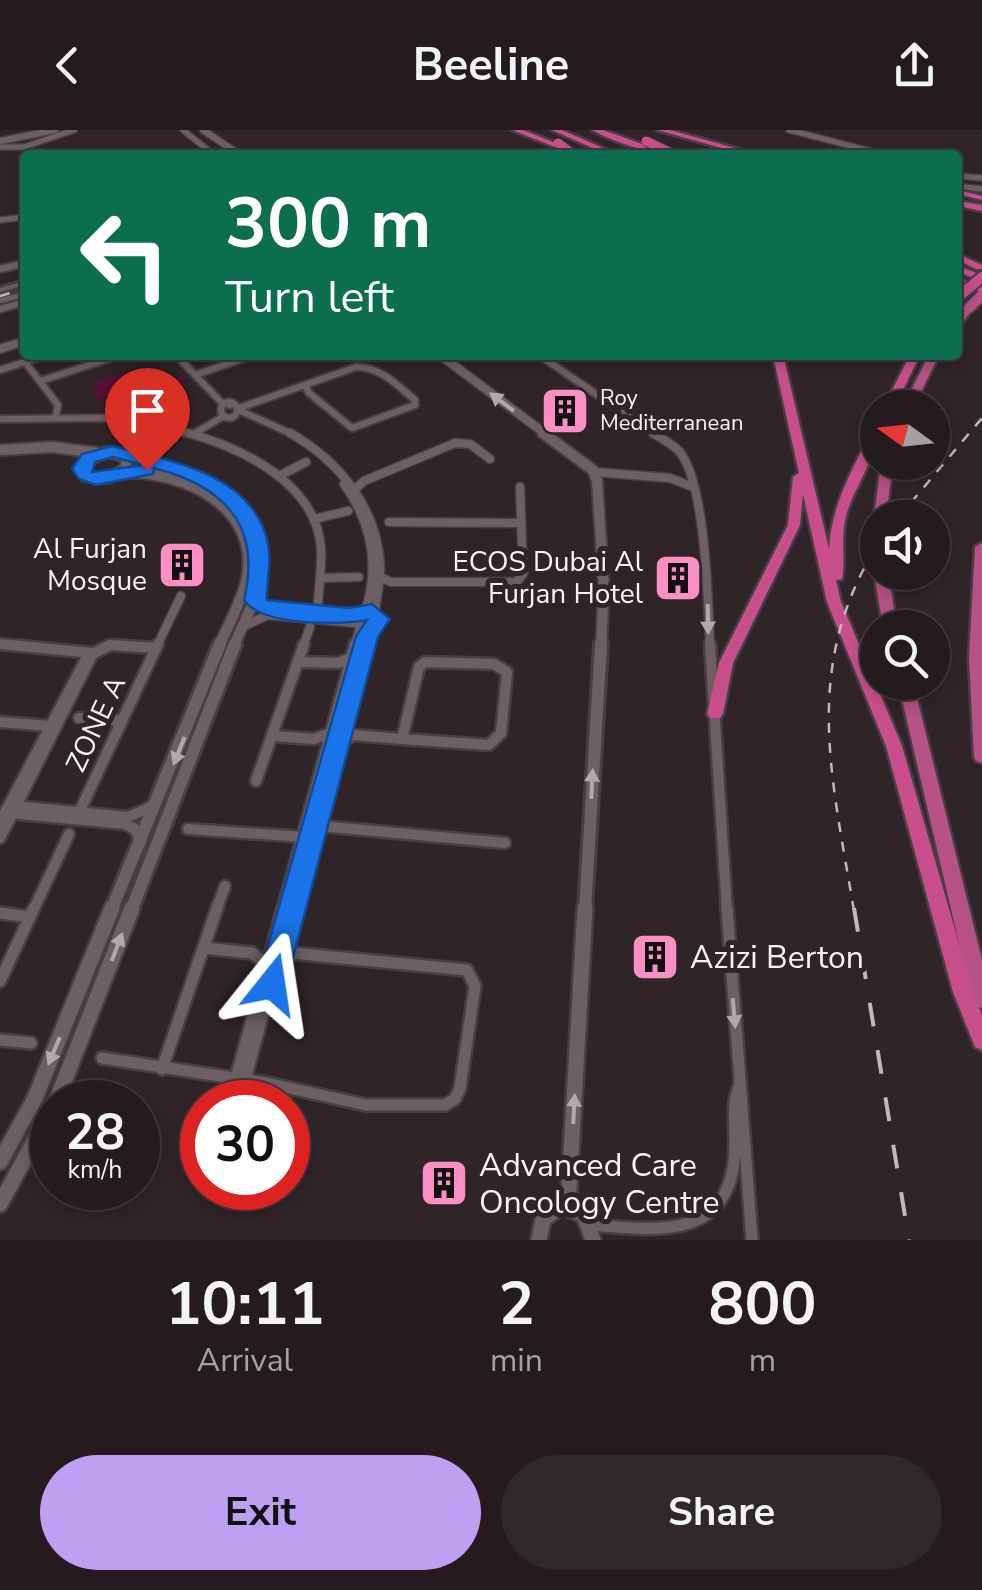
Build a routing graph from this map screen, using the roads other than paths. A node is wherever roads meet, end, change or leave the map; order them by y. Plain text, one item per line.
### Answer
1 (55, 130) edge
2 (74, 130) edge
3 (183, 130) edge
4 (203, 130) edge
5 (516, 130) edge
6 (535, 130) edge
7 (556, 130) edge
8 (582, 130) edge
9 (596, 130) edge
10 (624, 130) edge
11 (661, 130) edge
12 (789, 130) edge
13 (19, 137) junction
14 (0, 144) edge
15 (28, 146) junction
16 (33, 150) edge
17 (208, 150) edge
18 (233, 150) edge
19 (567, 150) edge
20 (569, 150) edge
21 (603, 150) edge
22 (632, 150) edge
23 (662, 150) edge
24 (665, 150) edge
25 (737, 150) edge
26 (867, 150) edge
27 (981, 272) edge
28 (962, 291) edge
29 (982, 296) edge
30 (962, 316) edge
31 (31, 360) edge
32 (104, 360) edge
33 (181, 360) edge
34 (238, 360) edge
35 (446, 360) edge
36 (546, 360) edge
37 (779, 360) edge
38 (912, 360) edge
39 (931, 360) edge
40 (25, 362) junction
41 (0, 370) edge
42 (195, 375) junction
43 (40, 381) junction
44 (307, 389) junction
45 (897, 390) edge
46 (916, 390) edge
47 (252, 404) junction
48 (227, 410) junction
49 (56, 416) junction
50 (252, 416) junction
51 (0, 420) edge
52 (195, 433) junction
53 (0, 453) edge
54 (100, 453) junction
55 (127, 456) junction
56 (490, 459) dead end
57 (306, 462) dead end
58 (82, 465) junction
59 (860, 465) edge
60 (802, 468) junction
61 (689, 470) junction
62 (122, 472) junction
63 (281, 476) junction
64 (596, 477) junction
65 (673, 477) junction
66 (348, 481) junction
67 (364, 481) junction
68 (692, 486) junction
69 (520, 488) dead end
70 (355, 489) junction
71 (348, 511) dead end
72 (314, 519) junction
73 (389, 522) dead end
74 (521, 523) junction
75 (982, 547) edge
76 (360, 577) dead end
77 (323, 578) junction
78 (379, 582) junction
79 (181, 596) dead end
80 (255, 600) junction
81 (318, 603) dead end
82 (364, 619) junction
83 (244, 626) junction
84 (310, 626) dead end
85 (851, 640) junction
86 (0, 644) edge
87 (156, 648) junction
88 (92, 652) junction
89 (354, 656) junction
90 (299, 662) junction
91 (338, 663) junction
92 (350, 672) junction
93 (908, 700) edge
94 (203, 710) junction
95 (715, 714) junction
96 (79, 718) dead end
97 (122, 721) junction
98 (0, 722) edge
99 (53, 727) junction
100 (354, 735) junction
101 (274, 736) junction
102 (314, 738) junction
103 (335, 738) junction
104 (402, 738) junction
105 (982, 757) edge
106 (256, 782) dead end
107 (160, 799) junction
108 (8, 812) edge
109 (77, 816) junction
110 (188, 829) dead end
111 (309, 831) junction
112 (69, 834) dead end
113 (0, 838) edge
114 (504, 843) dead end
115 (140, 844) junction
116 (224, 886) dead end
117 (0, 913) edge
118 (30, 917) junction
119 (278, 946) junction
120 (204, 948) junction
121 (252, 953) junction
122 (268, 965) junction
123 (0, 981) edge
124 (982, 999) edge
125 (0, 1040) edge
126 (982, 1040) edge
127 (30, 1044) dead end
128 (102, 1058) dead end
129 (162, 1069) junction
130 (240, 1079) junction
131 (64, 1080) edge
132 (740, 1084) junction
133 (30, 1150) edge
134 (0, 1162) edge
135 (0, 1204) edge
136 (568, 1206) junction
137 (592, 1233) edge
138 (539, 1240) edge
139 (752, 1240) edge

1 - 13 street
2 - 15 street
3 - 17 street
4 - 18 street
5 - 20 highway
6 - 19 highway, bridge
7 - 21 highway
8 - 22 highway
9 - 23 highway
10 - 24 highway, bridge
11 - 25 highway
12 - 26 street
13 - 14 street
13 - 15 street
14 - 15 street
15 - 16 street
27 - 28 highway, bridge
29 - 30 highway, bridge
31 - 40 street
32 - 43 street
33 - 42 street
34 - 42 street
64 -> 35 street
36 - 61 street
37 - 60 highway
38 - 45 highway
39 - 46 highway
40 - 41 street
40 - 43 street
42 - 48 street
43 - 49 street
44 - 44 street
44 - 47 street
47 - 48 street
47 - 50 street
48 - 50 street
48 - 52 street
48 - 82 street
49 - 51 street
49 - 52 street
50 - 66 street
52 - 63 street
53 - 54 street
53 - 58 street
54 - 55 street
54 - 58 street
55 - 62 street
55 - 80 street
56 - 67 street
57 - 63 street
58 - 62 street
59 - 85 highway
60 - 85 highway
60 - 95 highway
61 - 65 street
61 - 68 street
62 - 94 street
63 - 72 street
64 - 65 street
136 -> 64 street
65 - 68 street
66 - 67 street
66 - 70 street
67 - 70 street
68 -> 95 street
69 - 74 street
70 - 78 street
71 - 72 street
72 - 77 street
73 - 74 street
74 - 78 street
75 - 105 highway
76 - 77 street
77 - 81 street
78 - 82 street
79 - 87 street, ZONE A
80 - 82 street
80 - 83 street
82 - 83 street
82 - 89 street
82 - 103 street
83 - 94 street
84 - 90 street
85 - 126 highway
86 - 88 street, ZONE A
87 - 88 street, ZONE A
87 - 97 street, ZONE A
88 - 99 street
89 - 91 street
89 - 92 street
90 - 91 street
90 - 101 street
91 - 92 street
92 - 103 street
93 - 124 highway
94 -> 107 street
131 -> 94 street
95 -> 132 street
96 - 97 street
97 - 109 street, ZONE A
98 - 99 street
99 - 108 street
100 - 103 street
100 - 103 street
100 - 104 street
101 - 102 street
101 - 106 street
102 - 103 street
102 - 103 street
103 - 111 street
104 - 104 street
107 - 109 street
107 - 115 street
108 - 109 street
108 - 113 street
109 - 115 street
110 - 111 street
111 - 114 street
111 - 119 street
112 - 118 street
115 -> 134 street
116 - 120 street
117 - 118 street
118 - 123 street
119 - 121 street
119 - 122 street
119 - 130 street
119 - 130 street
120 - 121 street
120 - 129 street
121 - 122 street
122 - 130 street
125 - 127 street
128 - 129 street
129 - 130 street
132 - 137 street
132 - 139 street
133 - 135 street
136 - 137 street
136 - 138 street

